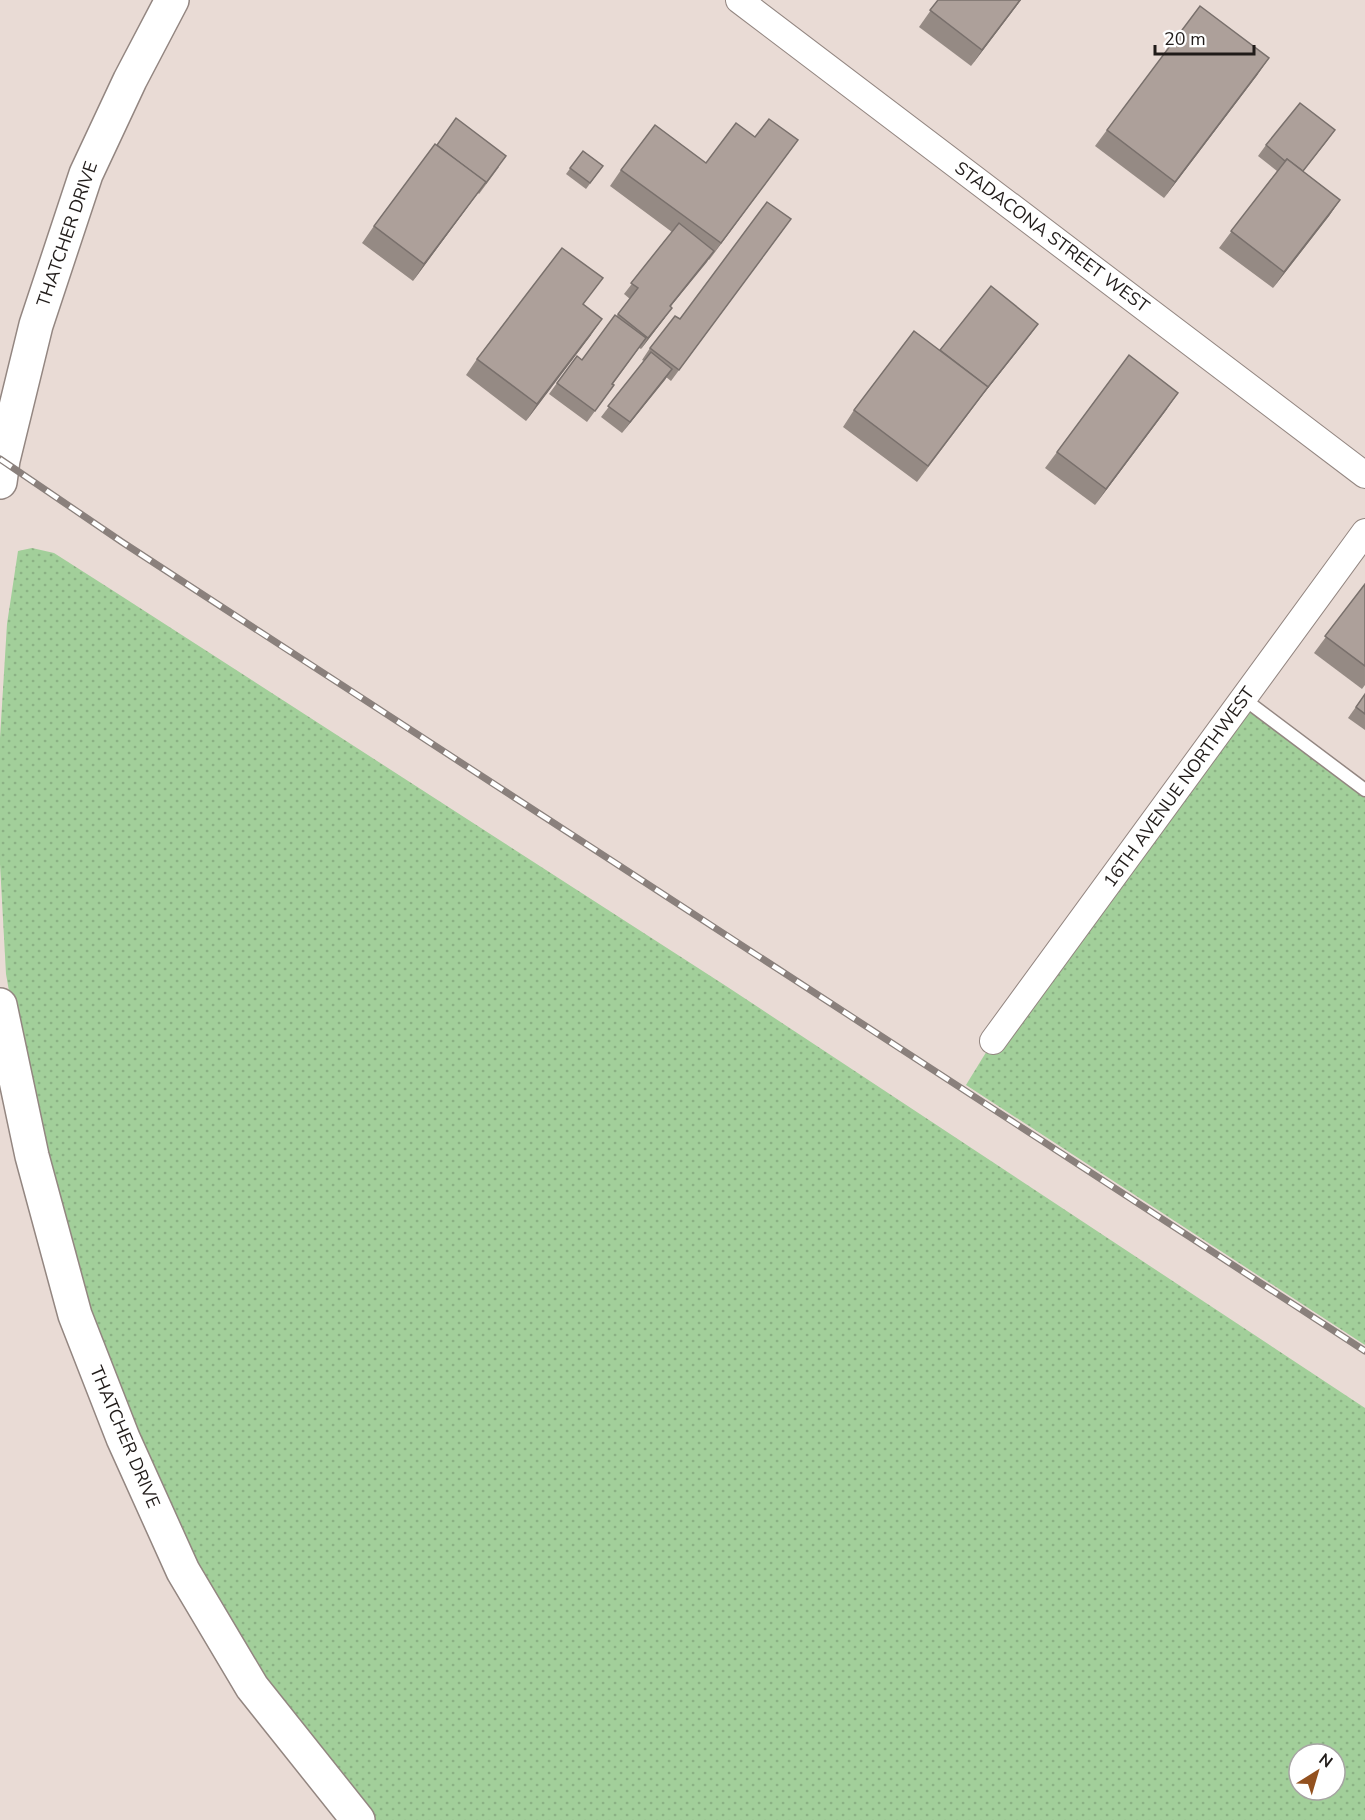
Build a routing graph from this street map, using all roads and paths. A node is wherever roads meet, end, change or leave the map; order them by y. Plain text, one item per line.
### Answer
1 (172, 0) edge
2 (739, 0) edge
3 (1365, 475) edge
4 (0, 482) edge
5 (1365, 532) edge
6 (1244, 699) junction
7 (1365, 790) edge
8 (0, 1005) edge
9 (993, 1041) dead end
10 (358, 1820) edge

1 - 4 main road, THATCHER DRIVE
2 - 3 street, STADACONA STREET WEST
5 - 6 street, 16TH AVENUE NORTHWEST
6 - 7 lane
6 - 9 street, 16TH AVENUE NORTHWEST
8 - 10 main road, THATCHER DRIVE

